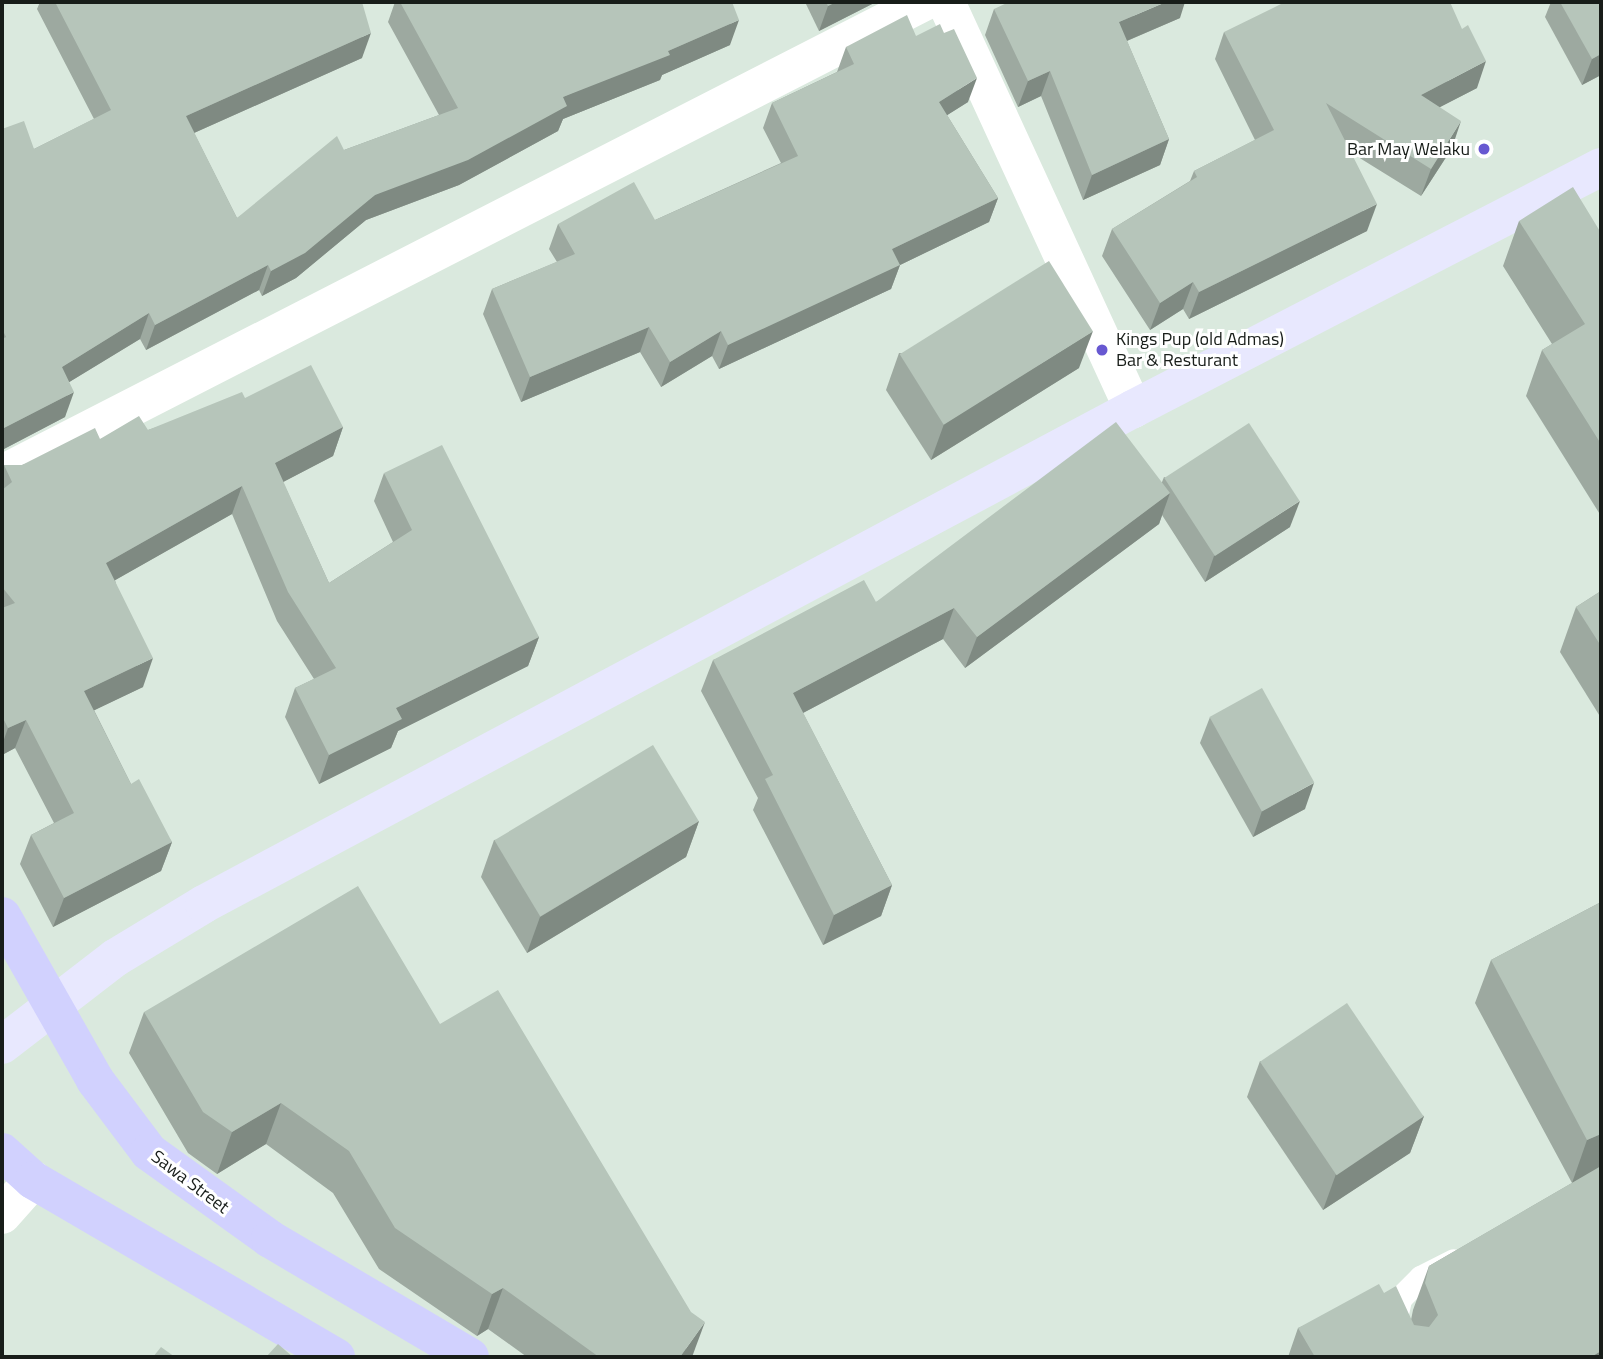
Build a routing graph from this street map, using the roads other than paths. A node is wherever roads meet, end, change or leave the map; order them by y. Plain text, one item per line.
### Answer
1 (924, 2) edge
2 (946, 2) edge
3 (1601, 167) edge
4 (1133, 409) junction
5 (2, 474) edge
6 (2, 916) edge
7 (55, 1003) junction
8 (2, 1045) edge
9 (2, 1152) edge
10 (33, 1180) junction
11 (2, 1215) edge
12 (1481, 1247) edge
13 (336, 1357) edge
14 (470, 1357) edge
15 (1407, 1357) edge

1 - 5 street
2 - 4 street
3 - 4 main road
4 - 7 main road
6 - 7 main road, Sawa Street
7 - 8 main road
7 - 14 main road, Sawa Street
9 - 10 main road
10 - 11 street
10 - 13 main road
12 - 15 lane

